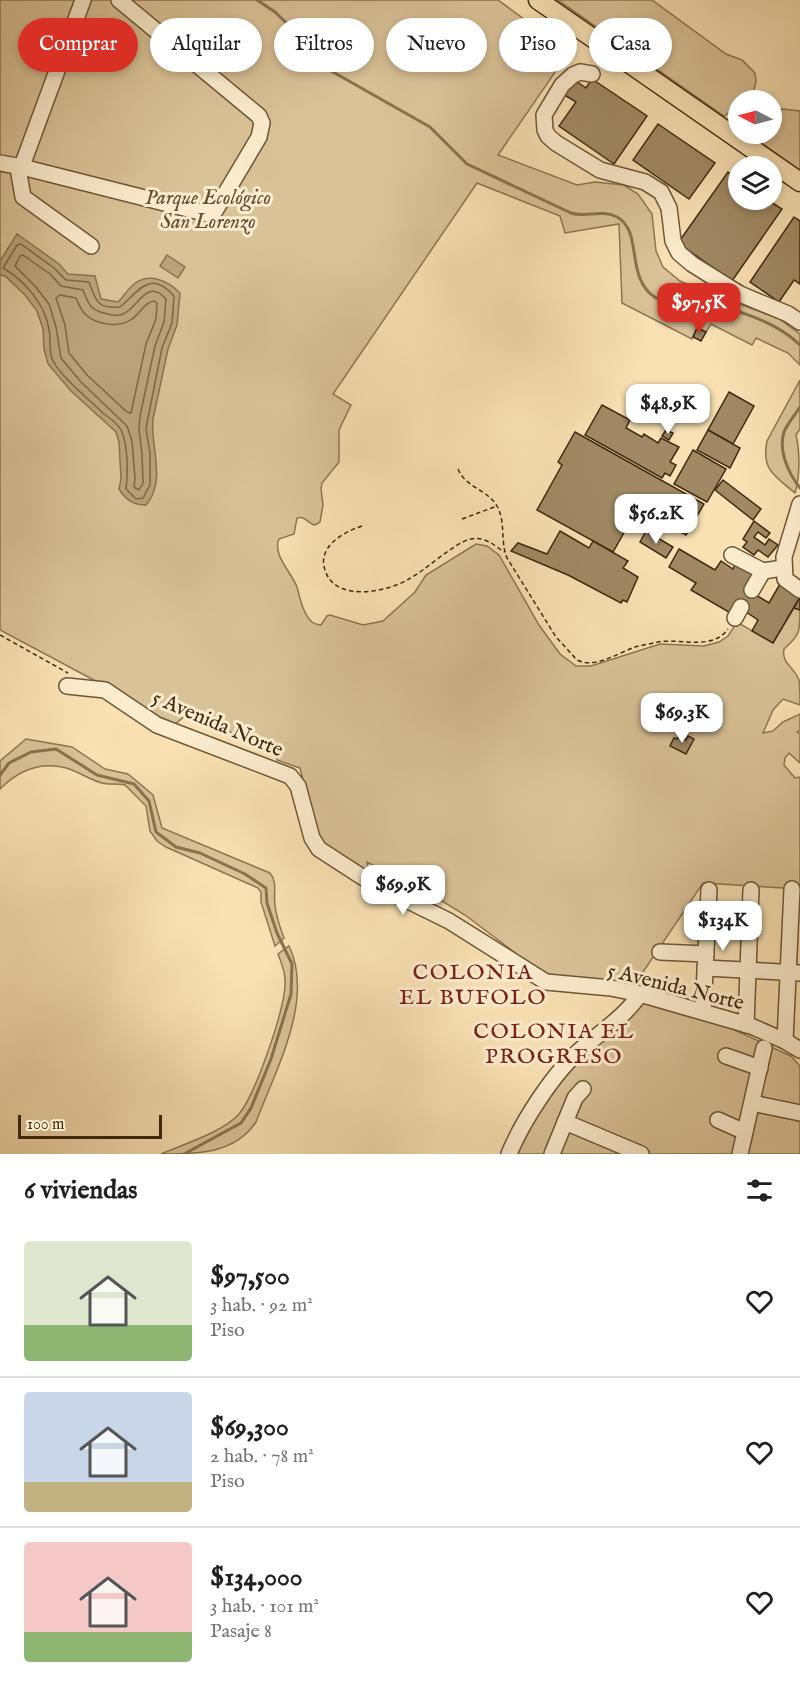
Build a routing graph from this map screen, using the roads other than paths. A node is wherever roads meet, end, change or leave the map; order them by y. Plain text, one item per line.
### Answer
1 (83, 0) edge
2 (119, 0) edge
3 (537, 0) edge
4 (592, 74) dead end
5 (0, 163) edge
6 (22, 167) junction
7 (800, 182) edge
8 (91, 246) dead end
9 (800, 322) edge
10 (800, 504) edge
11 (732, 555) dead end
12 (783, 568) junction
13 (763, 571) junction
14 (752, 590) dead end
15 (800, 590) edge
16 (71, 681) road end
17 (709, 890) dead end
18 (751, 890) dead end
19 (792, 890) dead end
20 (660, 952) dead end
21 (706, 961) junction
22 (748, 970) junction
23 (794, 973) edge
24 (640, 994) junction
25 (703, 1012) junction
26 (746, 1025) junction
27 (785, 1041) junction
28 (764, 1048) dead end
29 (800, 1050) edge
30 (726, 1056) dead end
31 (760, 1068) junction
32 (583, 1089) dead end
33 (752, 1103) junction
34 (800, 1113) edge
35 (718, 1120) dead end
36 (565, 1122) junction
37 (745, 1132) junction
38 (508, 1154) edge
39 (552, 1154) edge
40 (641, 1154) edge
41 (741, 1154) edge

1 - 6 street
2 - 6 street
3 - 7 main road
4 - 9 street
5 - 6 street
6 - 8 street
10 - 12 street
11 - 13 street
12 - 13 street
12 - 15 street
13 - 14 street
16 - 24 street, 5 Avenida Norte
17 - 21 street
18 - 22 street
19 - 23 street
20 - 21 street
21 - 22 street
21 - 25 street
22 - 23 street
22 - 26 street
23 - 27 street
24 - 25 street, 5 Avenida Norte
24 - 38 street
25 - 26 street, 5 Avenida Norte
26 - 27 street, 5 Avenida Norte
27 - 29 street, 5 Avenida Norte
28 - 31 street
30 - 31 street
31 - 33 street
32 - 36 street
33 - 34 street
33 - 37 street
35 - 37 street
36 - 39 street
36 - 40 street
37 - 41 street

